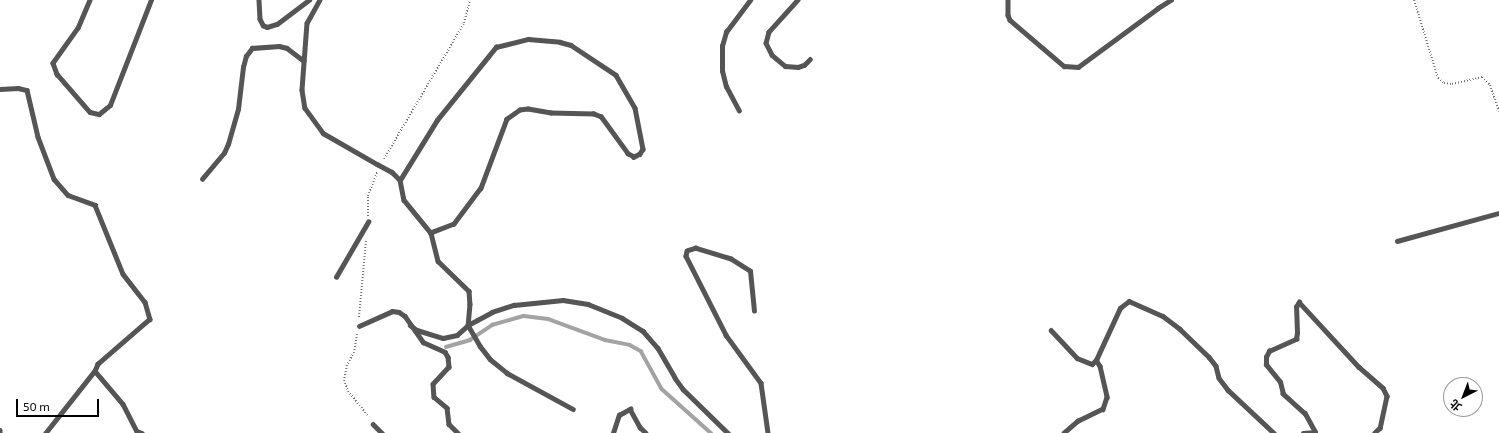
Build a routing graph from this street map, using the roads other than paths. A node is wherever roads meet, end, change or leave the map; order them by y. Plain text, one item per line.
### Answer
1 (90, 0) edge
2 (151, 0) edge
3 (259, 0) edge
4 (309, 0) edge
5 (320, 0) edge
6 (750, 0) edge
7 (798, 0) edge
8 (1008, 0) edge
9 (1171, 0) edge
10 (810, 59) dead end
11 (304, 61) junction
12 (0, 89) edge
13 (739, 111) dead end
14 (202, 179) dead end
15 (400, 180) junction
16 (1499, 213) edge
17 (368, 222) road end
18 (431, 233) junction
19 (1397, 241) dead end
20 (336, 277) dead end
21 (754, 311) dead end
22 (410, 325) junction
23 (468, 325) junction
24 (358, 326) road end
25 (1051, 330) dead end
26 (1096, 360) junction
27 (95, 371) junction
28 (573, 409) dead end
29 (373, 424) road end
30 (46, 433) edge
31 (142, 433) edge
32 (382, 433) edge
33 (458, 433) edge
34 (613, 433) edge
35 (646, 433) edge
36 (728, 433) edge
37 (768, 433) edge
38 (1064, 433) edge
39 (1274, 433) edge
40 (1303, 433) edge
41 (1375, 433) edge

1 - 2 lane
3 - 4 lane
5 - 11 lane
6 - 13 lane
7 - 10 lane
8 - 9 lane
11 - 14 lane
11 - 15 lane, bridge
12 - 27 lane
15 - 18 lane
15 - 18 lane
16 - 19 lane
17 - 20 lane
18 - 23 lane
21 - 37 lane
22 - 23 lane
22 - 24 lane
22 - 33 lane
23 - 28 lane
23 - 36 lane
25 - 26 lane
26 - 38 lane
26 - 39 lane
27 - 30 lane
27 - 31 lane
29 - 32 lane
34 - 35 lane
40 - 41 lane

